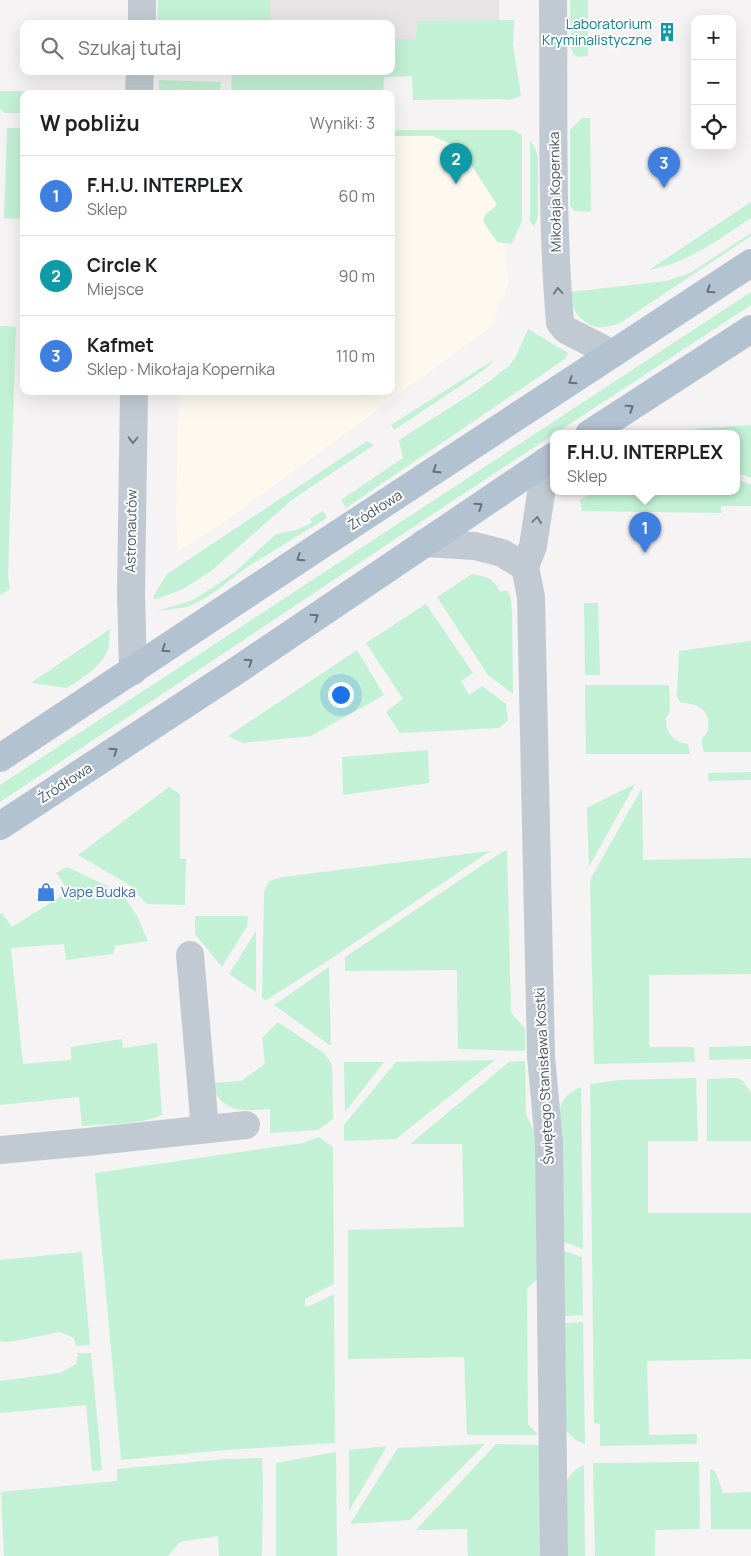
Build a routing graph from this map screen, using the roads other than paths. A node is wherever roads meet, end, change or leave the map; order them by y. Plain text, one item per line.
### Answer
1 (142, 0) edge
2 (554, 0) edge
3 (142, 20) edge
4 (140, 75) edge
5 (139, 90) edge
6 (751, 264) edge
7 (751, 329) edge
8 (613, 354) junction
9 (134, 395) edge
10 (595, 430) edge
11 (550, 459) edge
12 (424, 543) junction
13 (525, 567) junction
14 (133, 671) junction
15 (0, 758) edge
16 (0, 826) edge
17 (190, 954) dead end
18 (246, 1125) dead end
19 (205, 1128) junction
20 (0, 1150) edge
21 (554, 1556) edge

1 - 3 street
8 -> 2 street, Mikołaja Kopernika
4 - 5 street
6 -> 8 main road, Źródłowa
10 -> 7 main road
8 -> 14 main road, Źródłowa
9 -> 14 street, Astronautów
12 -> 11 main road, Źródłowa
13 -> 11 street
12 - 13 street
16 -> 12 main road, Źródłowa
13 - 21 street, Świętego Stanisława Kostki
14 - 15 main road, Źródłowa
17 - 19 street
18 - 19 street
19 - 20 street

